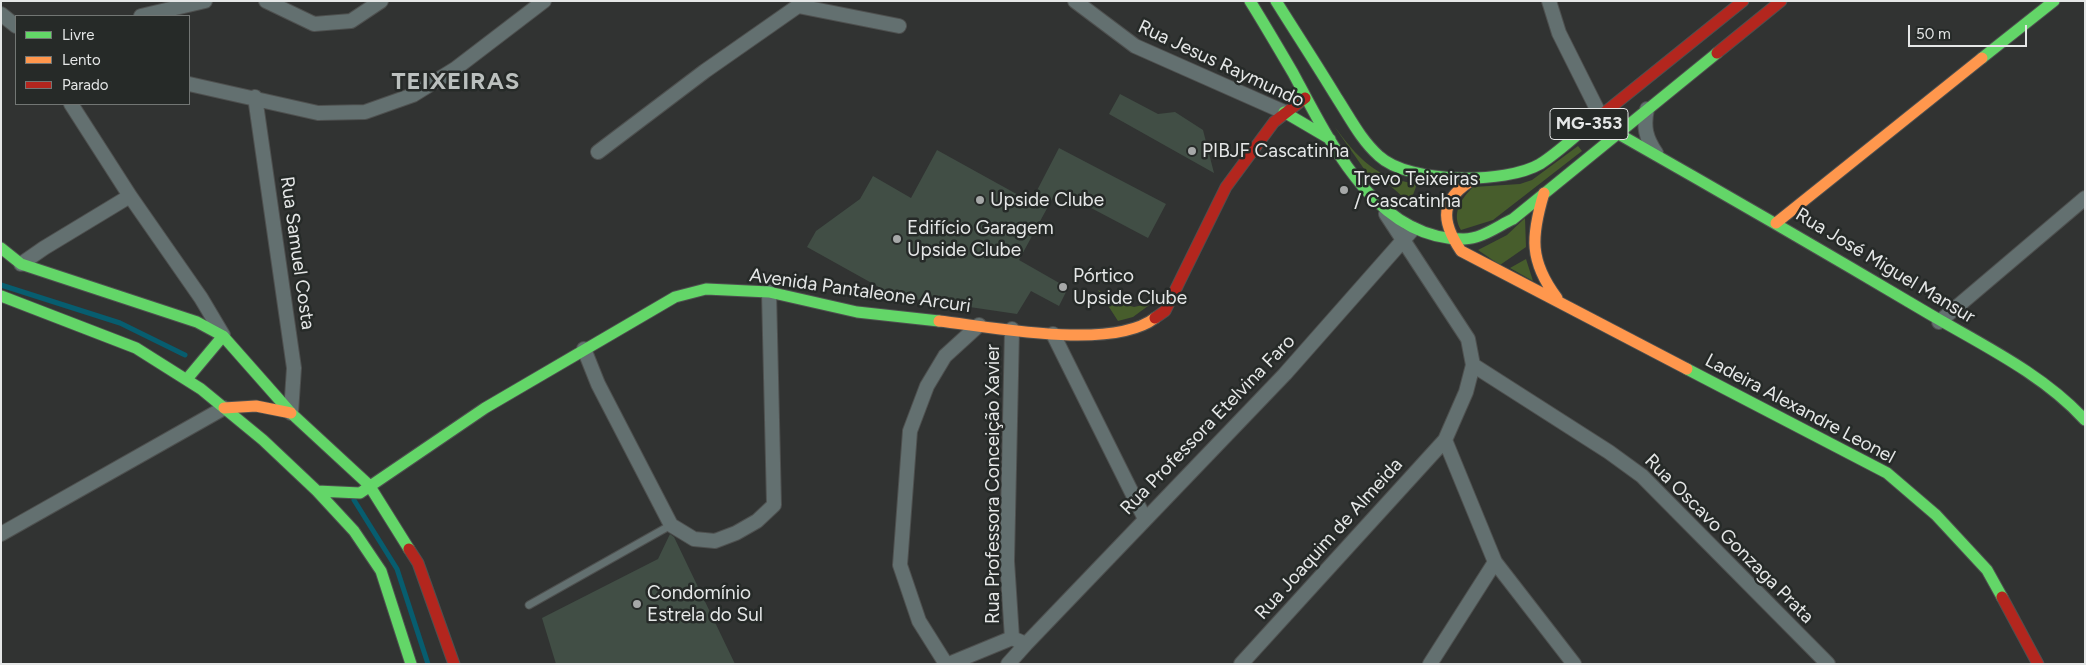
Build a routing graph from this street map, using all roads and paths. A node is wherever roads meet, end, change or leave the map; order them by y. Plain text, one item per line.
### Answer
1 (205, 1) edge
2 (266, 1) edge
3 (381, 1) edge
4 (544, 1) edge
5 (1075, 1) edge
6 (1250, 1) edge
7 (1276, 1) edge
8 (1549, 1) edge
9 (1743, 1) edge
10 (1781, 1) edge
11 (2054, 1) edge
12 (786, 8) edge
13 (1, 14) edge
14 (144, 15) edge
15 (15, 25) edge
16 (899, 26) dead end
17 (190, 84) edge
18 (255, 97) junction
19 (1305, 98) junction
20 (72, 105) edge
21 (1647, 109) junction
22 (1284, 112) junction
23 (1600, 116) junction
24 (1617, 133) junction
25 (1330, 139) junction
26 (598, 152) dead end
27 (1658, 156) junction
28 (1455, 177) junction
29 (1474, 178) junction
30 (1544, 193) junction
31 (130, 196) junction
32 (2085, 198) edge
33 (1380, 204) junction
34 (1776, 223) junction
35 (1413, 229) junction
36 (1452, 239) junction
37 (1402, 242) junction
38 (1, 248) edge
39 (21, 264) junction
40 (769, 292) junction
41 (1, 296) edge
42 (1560, 301) junction
43 (1939, 322) junction
44 (979, 326) junction
45 (1012, 329) junction
46 (1053, 334) junction
47 (223, 336) junction
48 (584, 349) junction
49 (1473, 365) junction
50 (187, 379) junction
51 (224, 408) junction
52 (291, 414) junction
53 (2083, 414) edge
54 (1445, 440) junction
55 (369, 486) junction
56 (316, 491) junction
57 (1145, 519) junction
58 (671, 525) junction
59 (1, 534) edge
60 (1495, 562) junction
61 (529, 605) dead end
62 (1012, 638) junction
63 (1026, 644) junction
64 (412, 664) edge
65 (454, 664) edge
66 (947, 664) edge
67 (1008, 664) edge
68 (1241, 664) edge
69 (1430, 664) edge
70 (1574, 664) edge
71 (1828, 664) edge
72 (2038, 664) edge

1 - 14 street
2 - 3 street
4 - 18 street
5 - 22 street, Rua Jesus Raymundo
6 - 19 street, MG-353
7 - 28 street, MG-353
8 - 23 street
9 - 23 street, MG-353
10 - 21 street, MG-353
11 - 34 street
12 - 16 street
12 - 26 street
13 - 15 street
17 - 18 street
18 - 52 street, Rua Samuel Costa
19 - 22 street, Avenida Pantaleone Arcuri
19 - 25 street, MG-353
19 - 28 street
20 - 31 street
21 - 24 street, MG-353
21 - 27 street
22 - 25 street, Rua Jesus Raymundo
22 - 46 street, Avenida Pantaleone Arcuri
23 - 29 street, MG-353
24 - 27 street, Rua José Miguel Mansur
24 - 30 street, MG-353
25 - 33 street, MG-353
27 - 34 street, Rua José Miguel Mansur
28 - 29 street, MG-353
29 - 36 street
30 - 36 street, MG-353
30 - 42 street, Ladeira Alexandre Leonel
31 - 39 street
31 - 47 street
32 - 43 street
33 - 35 street, MG-353
33 - 37 street
34 - 43 street, Rua José Miguel Mansur
35 - 36 street, MG-353
35 - 37 street, Rua Professora Etelvina Faro
36 - 42 street, Ladeira Alexandre Leonel
37 - 49 street
37 - 57 street, Rua Professora Etelvina Faro
38 - 39 street
39 - 47 street
40 - 44 street, Avenida Pantaleone Arcuri
40 - 48 street, Avenida Pantaleone Arcuri
40 - 58 street
41 - 50 street
42 - 72 street, Ladeira Alexandre Leonel
43 - 53 street, Rua José Miguel Mansur
44 - 45 street, Avenida Pantaleone Arcuri
44 - 66 street
45 - 46 street, Avenida Pantaleone Arcuri
45 - 62 street, Rua Professora Conceição Xavier
46 - 57 street
47 - 50 street
47 - 52 street
48 - 55 street, Avenida Pantaleone Arcuri
48 - 58 street
49 - 54 street, Rua Joaquim de Almeida
49 - 71 street, Rua Oscavo Gonzaga Prata
50 - 51 street
51 - 52 street
51 - 56 street
51 - 59 street
52 - 55 street
54 - 60 street
54 - 68 street, Rua Joaquim de Almeida
55 - 56 street, Avenida Pantaleone Arcuri
55 - 65 street
56 - 64 street
57 - 63 street, Rua Professora Etelvina Faro
58 - 61 lane
60 - 69 street
60 - 70 street
62 - 63 street
62 - 66 street
63 - 67 street, Rua Professora Etelvina Faro

